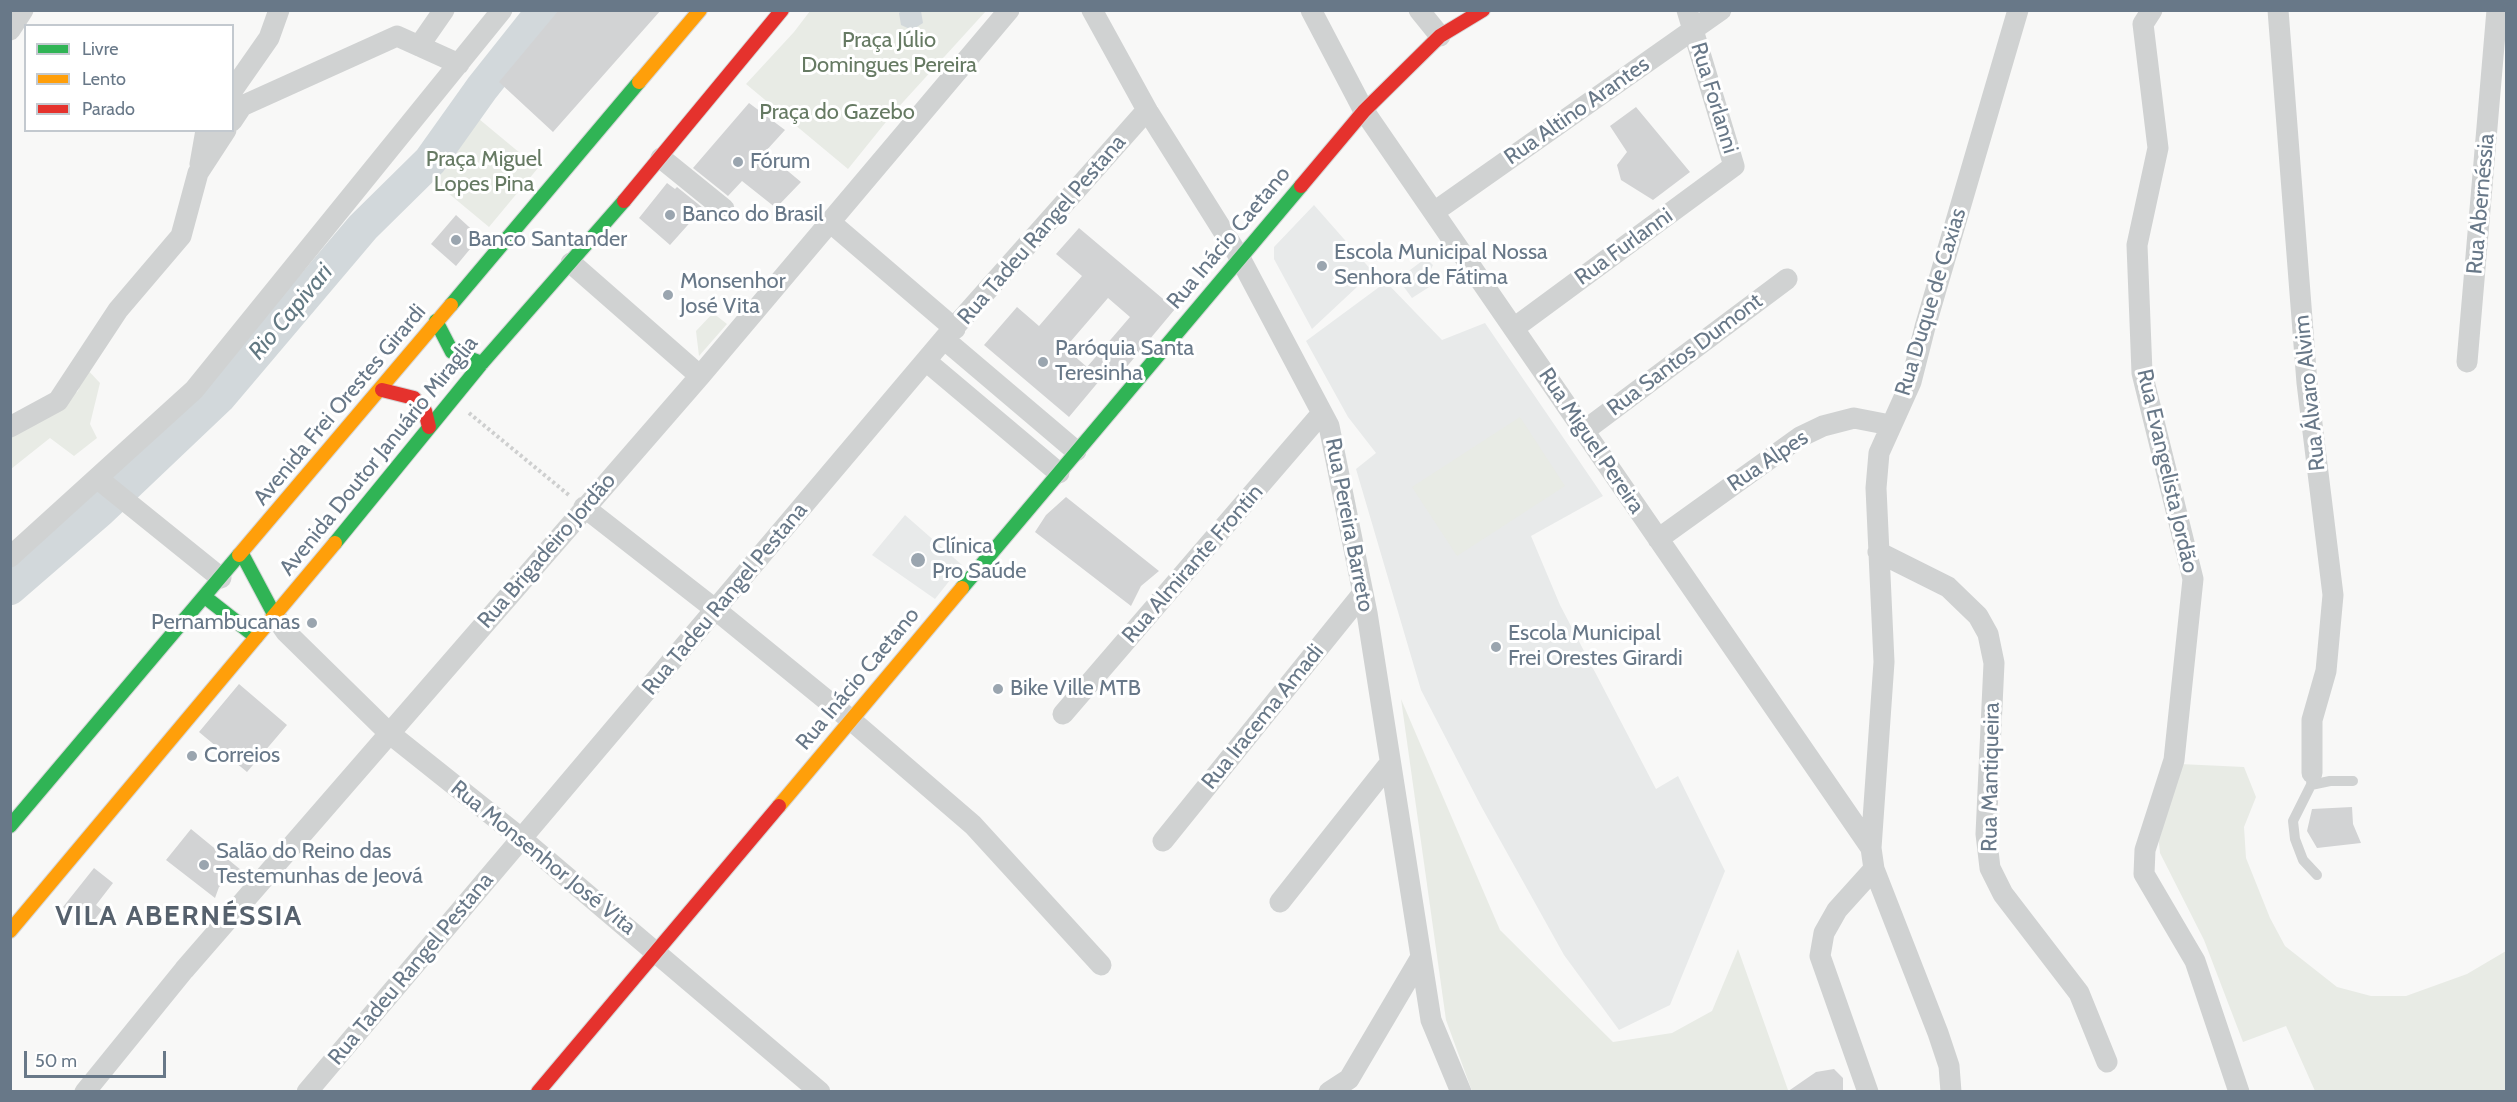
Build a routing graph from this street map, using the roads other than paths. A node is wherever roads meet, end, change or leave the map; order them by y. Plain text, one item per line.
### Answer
1 (23, 10) edge
2 (279, 10) edge
3 (444, 10) edge
4 (502, 10) edge
5 (700, 10) edge
6 (782, 10) edge
7 (1009, 10) edge
8 (1092, 10) edge
9 (1311, 10) edge
10 (1419, 10) edge
11 (1483, 10) edge
12 (1721, 10) edge
13 (2018, 10) edge
14 (2152, 10) edge
15 (2278, 10) edge
16 (2497, 10) edge
17 (1690, 20) edge
18 (10, 30) edge
19 (1440, 36) junction
20 (419, 46) junction
21 (459, 64) junction
22 (234, 88) edge
23 (2499, 94) edge
24 (1147, 110) junction
25 (1364, 111) junction
26 (234, 117) edge
27 (206, 132) edge
28 (225, 132) edge
29 (661, 158) junction
30 (1734, 166) joint
31 (198, 173) junction
32 (724, 209) dead end
33 (1434, 212) junction
34 (830, 222) junction
35 (1240, 258) junction
36 (571, 263) junction
37 (1787, 279) dead end
38 (436, 321) junction
39 (1514, 328) junction
40 (950, 334) junction
41 (926, 361) junction
42 (2467, 362) dead end
43 (482, 363) junction
44 (700, 376) junction
45 (382, 390) junction
46 (1322, 413) junction
47 (1890, 425) junction
48 (10, 427) edge
49 (429, 427) junction
50 (1584, 431) junction
51 (1076, 450) junction
52 (1059, 473) junction
53 (99, 480) junction
54 (584, 507) junction
55 (1658, 538) junction
56 (1878, 552) junction
57 (242, 554) junction
58 (10, 557) edge
59 (221, 579) junction
60 (1363, 593) junction
61 (205, 597) junction
62 (716, 610) junction
63 (275, 616) junction
64 (256, 637) junction
65 (1063, 714) dead end
66 (851, 720) junction
67 (389, 733) junction
68 (1390, 763) junction
69 (2312, 779) junction
70 (2353, 781) dead end
71 (10, 826) edge
72 (522, 838) junction
73 (1163, 841) dead end
74 (1870, 848) junction
75 (1874, 869) junction
76 (2317, 875) dead end
77 (1280, 902) dead end
78 (10, 931) edge
79 (657, 951) junction
80 (1421, 957) junction
81 (1101, 965) dead end
82 (2107, 1062) dead end
83 (1346, 1085) edge
84 (85, 1092) edge
85 (307, 1092) edge
86 (538, 1092) edge
87 (820, 1092) edge
88 (1329, 1092) edge
89 (1461, 1092) edge
90 (1868, 1092) edge
91 (1951, 1092) edge
92 (2239, 1092) edge

1 - 18 street
2 - 22 street
3 - 20 street
4 - 21 street
5 - 38 main road, Avenida Frei Orestes Girardi
6 - 29 main road, Avenida Doutor Januário Miraglia
7 - 34 street, Rua Brigadeiro Jordão
8 - 24 street, Rua Pereira Barreto
9 - 25 street, Rua Miguel Pereira
10 - 19 street
11 - 19 main road, Rua Inácio Caetano
12 - 17 street, Rua Altino Arantes
13 - 47 street, Rua Duque de Caxias
14 - 92 street, Rua Evangelista Jordão
15 - 69 street, Rua Álvaro Alvim
16 - 23 street, Rua Abernéssia
17 - 30 street, Rua Forlanni
17 - 33 street, Rua Altino Arantes
19 - 25 main road, Rua Inácio Caetano
20 - 21 street
20 - 26 street
21 - 53 street
23 - 42 street, Rua Abernéssia
24 - 35 street, Rua Pereira Barreto
24 - 40 street, Rua Tadeu Rangel Pestana
25 - 33 street, Rua Miguel Pereira
25 - 35 main road, Rua Inácio Caetano
27 - 31 street
28 - 31 street
29 - 32 street
29 - 36 main road, Avenida Doutor Januário Miraglia
30 - 39 street, Rua Furlanni
31 - 48 street
33 - 39 street, Rua Miguel Pereira
34 - 40 street
34 - 44 street, Rua Brigadeiro Jordão
35 - 46 street, Rua Pereira Barreto
35 - 51 main road, Rua Inácio Caetano
36 - 43 main road, Avenida Doutor Januário Miraglia
36 - 44 street
37 - 50 street, Rua Santos Dumont
38 - 43 main road
38 - 45 main road, Avenida Frei Orestes Girardi
39 - 50 street, Rua Miguel Pereira
40 - 41 street, Rua Tadeu Rangel Pestana
40 - 51 street
41 - 52 street
41 - 62 street, Rua Tadeu Rangel Pestana
43 - 49 main road, Avenida Doutor Januário Miraglia
44 - 54 street, Rua Brigadeiro Jordão
45 - 49 main road
45 - 57 main road, Avenida Frei Orestes Girardi
46 - 60 street, Rua Pereira Barreto
46 - 65 street, Rua Almirante Frontin
47 - 55 street, Rua Alpes
47 - 56 street, Rua Duque de Caxias
49 - 63 main road, Avenida Doutor Januário Miraglia
50 - 55 street, Rua Miguel Pereira
51 - 52 main road, Rua Inácio Caetano
52 - 66 main road, Rua Inácio Caetano
53 - 58 street
53 - 59 street
54 - 62 street
54 - 67 street, Rua Brigadeiro Jordão
55 - 74 street, Rua Miguel Pereira
56 - 74 street, Rua Duque de Caxias
56 - 82 street, Rua Mantiqueira
57 - 59 main road, Avenida Frei Orestes Girardi
57 - 63 main road
59 - 61 main road, Avenida Frei Orestes Girardi
60 - 68 street, Rua Pereira Barreto
60 - 73 street, Rua Iracema Amadi
61 - 64 main road
61 - 71 main road, Avenida Frei Orestes Girardi
62 - 66 street
62 - 72 street, Rua Tadeu Rangel Pestana
63 - 64 main road, Avenida Doutor Januário Miraglia
63 - 67 street, Rua Monsenhor José Vita
64 - 78 main road, Avenida Doutor Januário Miraglia
66 - 79 main road, Rua Inácio Caetano
66 - 81 street
67 - 72 street, Rua Monsenhor José Vita
67 - 84 street, Rua Brigadeiro Jordão
68 - 77 street
68 - 80 street, Rua Pereira Barreto
69 - 70 lane
69 - 76 lane
72 - 79 street, Rua Monsenhor José Vita
72 - 85 street, Rua Tadeu Rangel Pestana
74 - 75 street, Rua Miguel Pereira
75 - 90 street
75 - 91 street
79 - 86 main road, Rua Inácio Caetano
79 - 87 street, Rua Monsenhor José Vita
80 - 83 street
80 - 89 street, Rua Pereira Barreto
83 - 88 street

